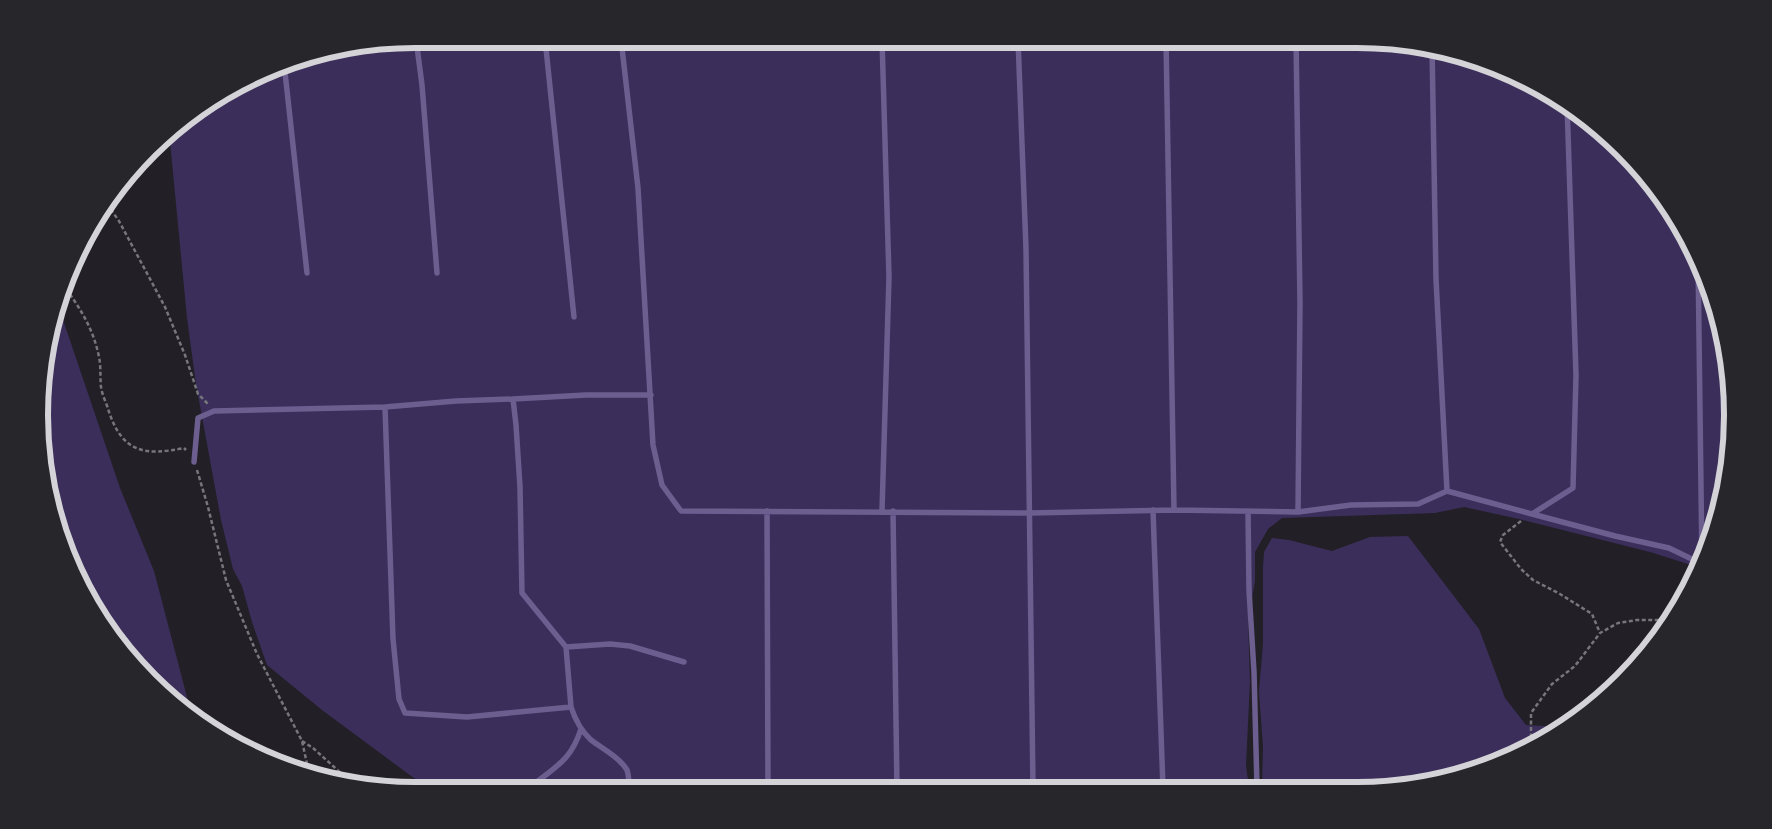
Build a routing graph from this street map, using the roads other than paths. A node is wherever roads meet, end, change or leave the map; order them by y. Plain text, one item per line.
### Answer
1 (417, 48) edge
2 (546, 48) edge
3 (622, 48) edge
4 (882, 48) edge
5 (1018, 48) edge
6 (1166, 48) edge
7 (1296, 48) edge
8 (1432, 56) edge
9 (285, 71) edge
10 (1567, 113) edge
11 (307, 273) dead end
12 (437, 273) dead end
13 (1698, 278) edge
14 (574, 317) dead end
15 (651, 395) junction
16 (513, 399) junction
17 (385, 407) junction
18 (194, 462) road end
19 (1447, 491) junction
20 (1153, 510) junction
21 (1174, 510) junction
22 (882, 511) junction
23 (893, 511) junction
24 (1248, 511) junction
25 (768, 512) junction
26 (1298, 512) junction
27 (1030, 513) junction
28 (1532, 514) junction
29 (1702, 541) edge
30 (1695, 560) edge
31 (566, 646) junction
32 (684, 662) dead end
33 (571, 707) junction
34 (581, 729) junction
35 (538, 781) dead end
36 (629, 782) edge
37 (768, 782) edge
38 (897, 782) edge
39 (1033, 782) edge
40 (1163, 782) edge
41 (1257, 782) edge

1 - 12 lane
2 - 14 lane
3 - 15 lane
4 - 22 lane
5 - 27 lane
6 - 21 lane
7 - 26 lane
8 - 19 lane
9 - 11 lane
10 - 28 lane
13 - 29 lane
15 - 16 lane
15 - 25 lane
16 - 17 lane
16 - 31 lane
17 - 18 lane
17 - 33 lane
19 - 26 lane
19 - 28 lane
20 - 21 lane
20 - 27 lane
20 - 40 lane
21 - 24 lane
22 - 23 lane
22 - 25 lane
23 - 27 lane
23 - 38 lane
24 - 26 lane
24 - 41 lane
25 - 37 lane
27 - 39 lane
28 - 30 lane
31 - 32 lane
31 - 33 lane
33 - 34 lane
34 - 35 lane
34 - 36 lane

